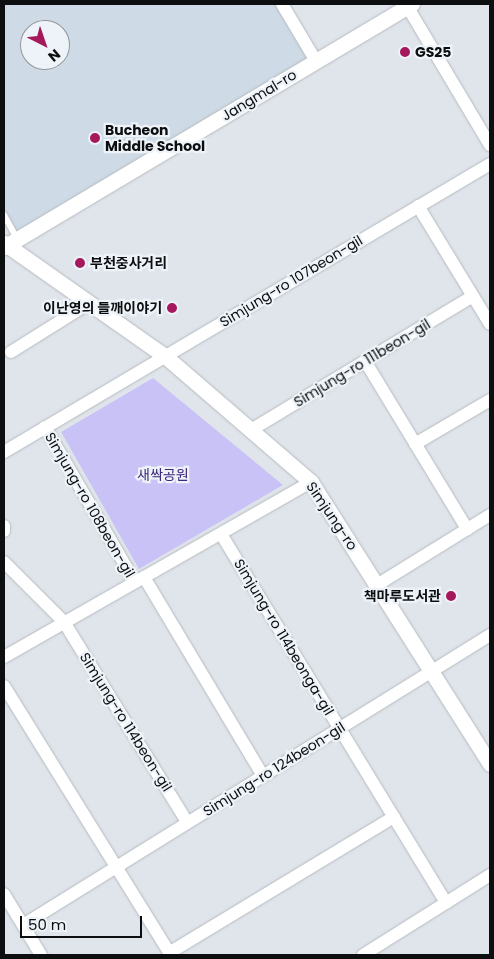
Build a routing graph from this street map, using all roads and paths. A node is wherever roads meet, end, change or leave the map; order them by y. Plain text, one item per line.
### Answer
1 (282, 4) edge
2 (410, 5) edge
3 (316, 61) junction
4 (490, 144) edge
5 (490, 164) edge
6 (418, 206) junction
7 (4, 216) edge
8 (8, 243) edge
9 (473, 296) junction
10 (90, 303) junction
11 (490, 324) edge
12 (11, 352) dead end
13 (165, 356) junction
14 (365, 361) junction
15 (490, 400) edge
16 (45, 427) junction
17 (250, 430) junction
18 (415, 444) junction
19 (4, 452) edge
20 (311, 482) junction
21 (490, 515) edge
22 (4, 526) edge
23 (468, 529) junction
24 (4, 531) edge
25 (221, 534) junction
26 (4, 562) edge
27 (139, 580) junction
28 (376, 585) junction
29 (64, 622) junction
30 (490, 635) edge
31 (4, 657) edge
32 (431, 671) junction
33 (4, 686) edge
34 (340, 728) junction
35 (490, 764) edge
36 (263, 776) junction
37 (394, 817) junction
38 (187, 822) junction
39 (116, 867) junction
40 (490, 874) edge
41 (4, 894) edge
42 (446, 902) junction
43 (23, 925) junction
44 (170, 954) edge
45 (41, 955) edge
46 (363, 955) edge

1 - 3 street
2 - 3 street, Jangmal-ro
2 - 4 street
3 - 8 street, Jangmal-ro
5 - 6 street, Simjung-ro 107beon-gil
6 - 9 street
6 - 13 street, Simjung-ro 107beon-gil
7 - 8 lane
8 - 10 street, Simjung-ro
9 - 11 street
9 - 14 street, Simjung-ro 111beon-gil
10 - 12 street
10 - 13 street, Simjung-ro
13 - 16 street, Simjung-ro 108beon-gil
13 - 17 street, Simjung-ro
14 - 17 street, Simjung-ro 111beon-gil
14 - 18 street
15 - 18 street
16 - 19 street, Simjung-ro 108beon-gil
16 - 27 street, Simjung-ro 108beon-gil
17 - 20 street, Simjung-ro
18 - 23 street
20 - 25 street
20 - 28 street, Simjung-ro
21 - 23 street
22 - 24 street
23 - 28 street
25 - 27 street
25 - 34 street, Simjung-ro 114beonga-gil
26 - 29 street
27 - 29 street
27 - 36 street
28 - 32 street, Simjung-ro
29 - 31 street
29 - 38 street, Simjung-ro 114beon-gil
30 - 32 street, Simjung-ro 124beon-gil
32 - 34 street, Simjung-ro 124beon-gil
32 - 35 street, Simjung-ro
33 - 39 street
34 - 36 street, Simjung-ro 124beon-gil
34 - 37 street, Simjung-ro 114beonga-gil
36 - 38 street, Simjung-ro 124beon-gil
37 - 42 street, Simjung-ro 114beonga-gil
37 - 44 street
38 - 39 street, Simjung-ro 124beon-gil
39 - 43 street, Simjung-ro 124beon-gil
39 - 44 street
40 - 42 street
41 - 43 street
42 - 46 street
43 - 45 street

